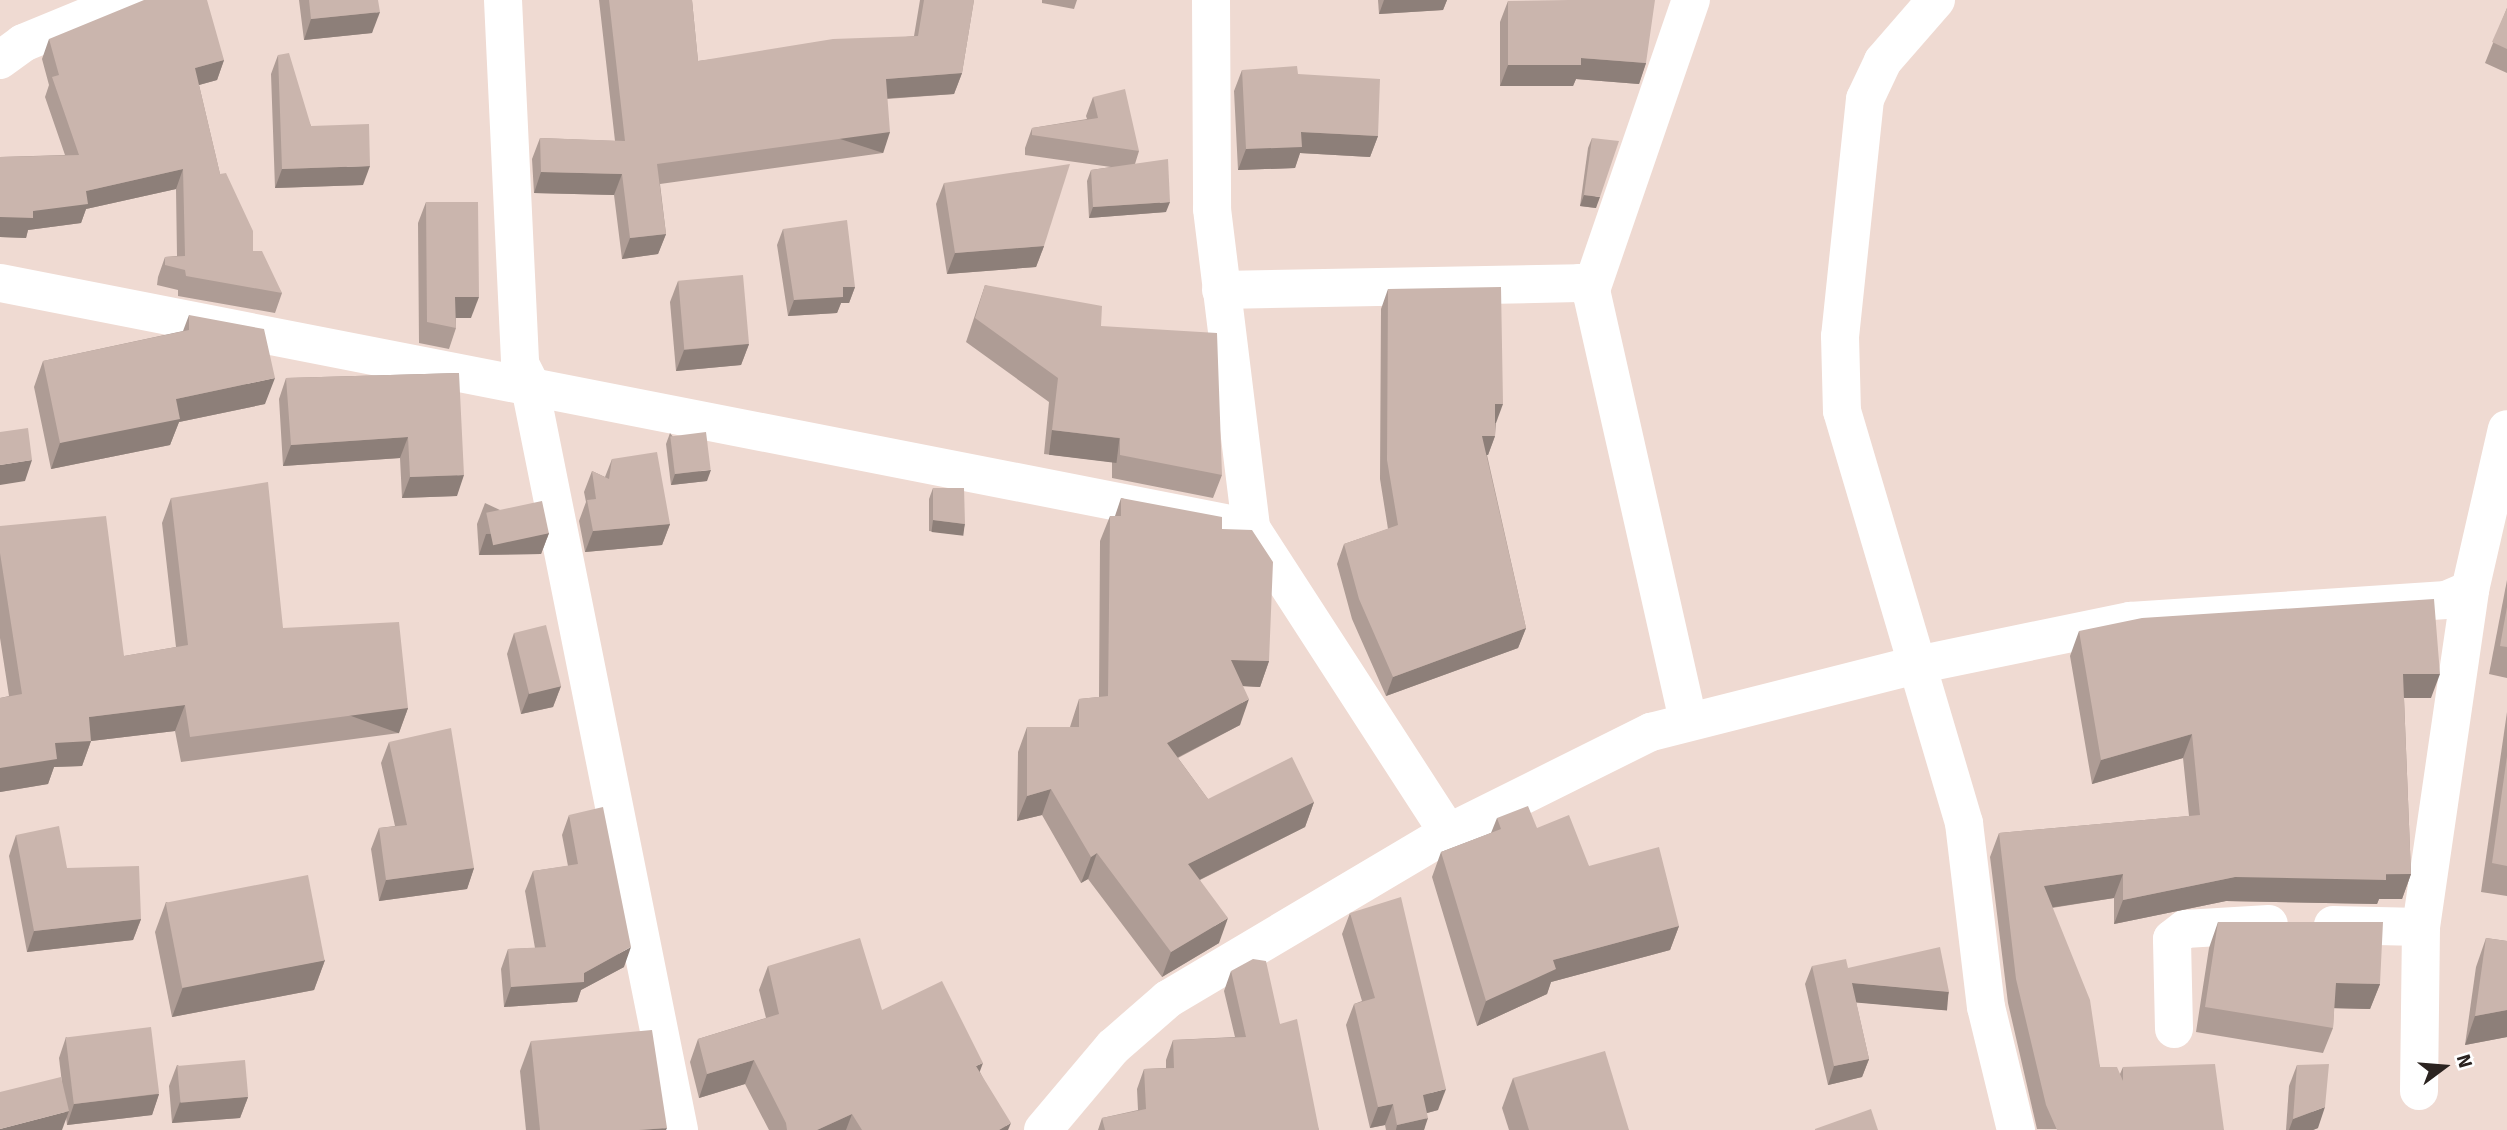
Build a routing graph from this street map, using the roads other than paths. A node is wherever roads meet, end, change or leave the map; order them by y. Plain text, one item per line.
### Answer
1 (128, 0) edge
2 (503, 0) edge
3 (1211, 0) edge
4 (1691, 0) edge
5 (1936, 0) edge
6 (0, 60) edge
7 (0, 283) edge
8 (1221, 290) junction
9 (1591, 290) junction
10 (529, 382) junction
11 (2507, 429) edge
12 (1251, 528) junction
13 (2470, 590) junction
14 (1912, 666) junction
15 (1688, 721) junction
16 (1448, 833) junction
17 (2421, 927) junction
18 (2174, 1029) dead end
19 (2419, 1091) dead end
20 (679, 1130) edge
21 (1043, 1130) edge
22 (2016, 1130) edge

1 - 6 street
2 - 10 street
3 - 8 street
4 - 9 street
5 - 14 street
7 - 10 street
8 - 9 street
8 - 12 street
9 - 15 street
10 - 12 street
10 - 20 street
11 - 13 street
12 - 16 street
13 - 14 street
13 - 17 street
14 - 15 street
14 - 22 street
15 - 16 street
16 - 21 street
17 - 18 street
17 - 19 street

